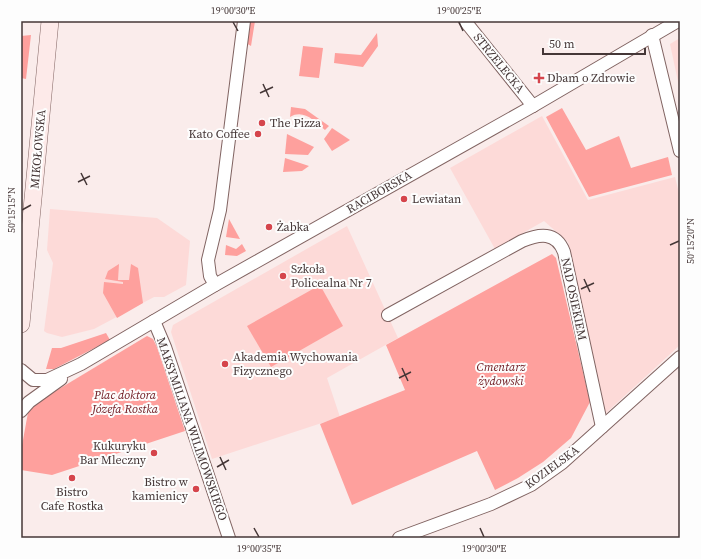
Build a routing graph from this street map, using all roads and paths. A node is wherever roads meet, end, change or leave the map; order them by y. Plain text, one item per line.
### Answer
1 (50, 21) edge
2 (244, 21) edge
3 (465, 21) edge
4 (678, 21) edge
5 (652, 35) junction
6 (533, 106) junction
7 (680, 151) edge
8 (24, 272) edge
9 (215, 285) junction
10 (388, 315) dead end
11 (154, 321) junction
12 (21, 324) edge
13 (680, 357) edge
14 (81, 364) junction
15 (21, 370) edge
16 (21, 411) edge
17 (602, 427) junction
18 (229, 538) edge
19 (399, 538) edge

1 - 8 main road, MIKOŁOWSKA
2 - 9 street
3 - 6 street, STRZELECKA
4 - 5 street, RACIBORSKA
5 - 6 street, RACIBORSKA
5 - 7 street
6 - 9 street, RACIBORSKA
8 - 12 main road, MIKOŁOWSKA
9 - 11 street, RACIBORSKA
10 - 17 street, NAD OSIEKIEM
11 - 14 street, RACIBORSKA
11 - 18 street, MAKSYMILIANA WILIMOWSKIEGO
13 - 17 street, KOZIELSKA
14 - 15 street, RACIBORSKA
14 - 16 street, RACIBORSKA
17 - 19 street, KOZIELSKA

